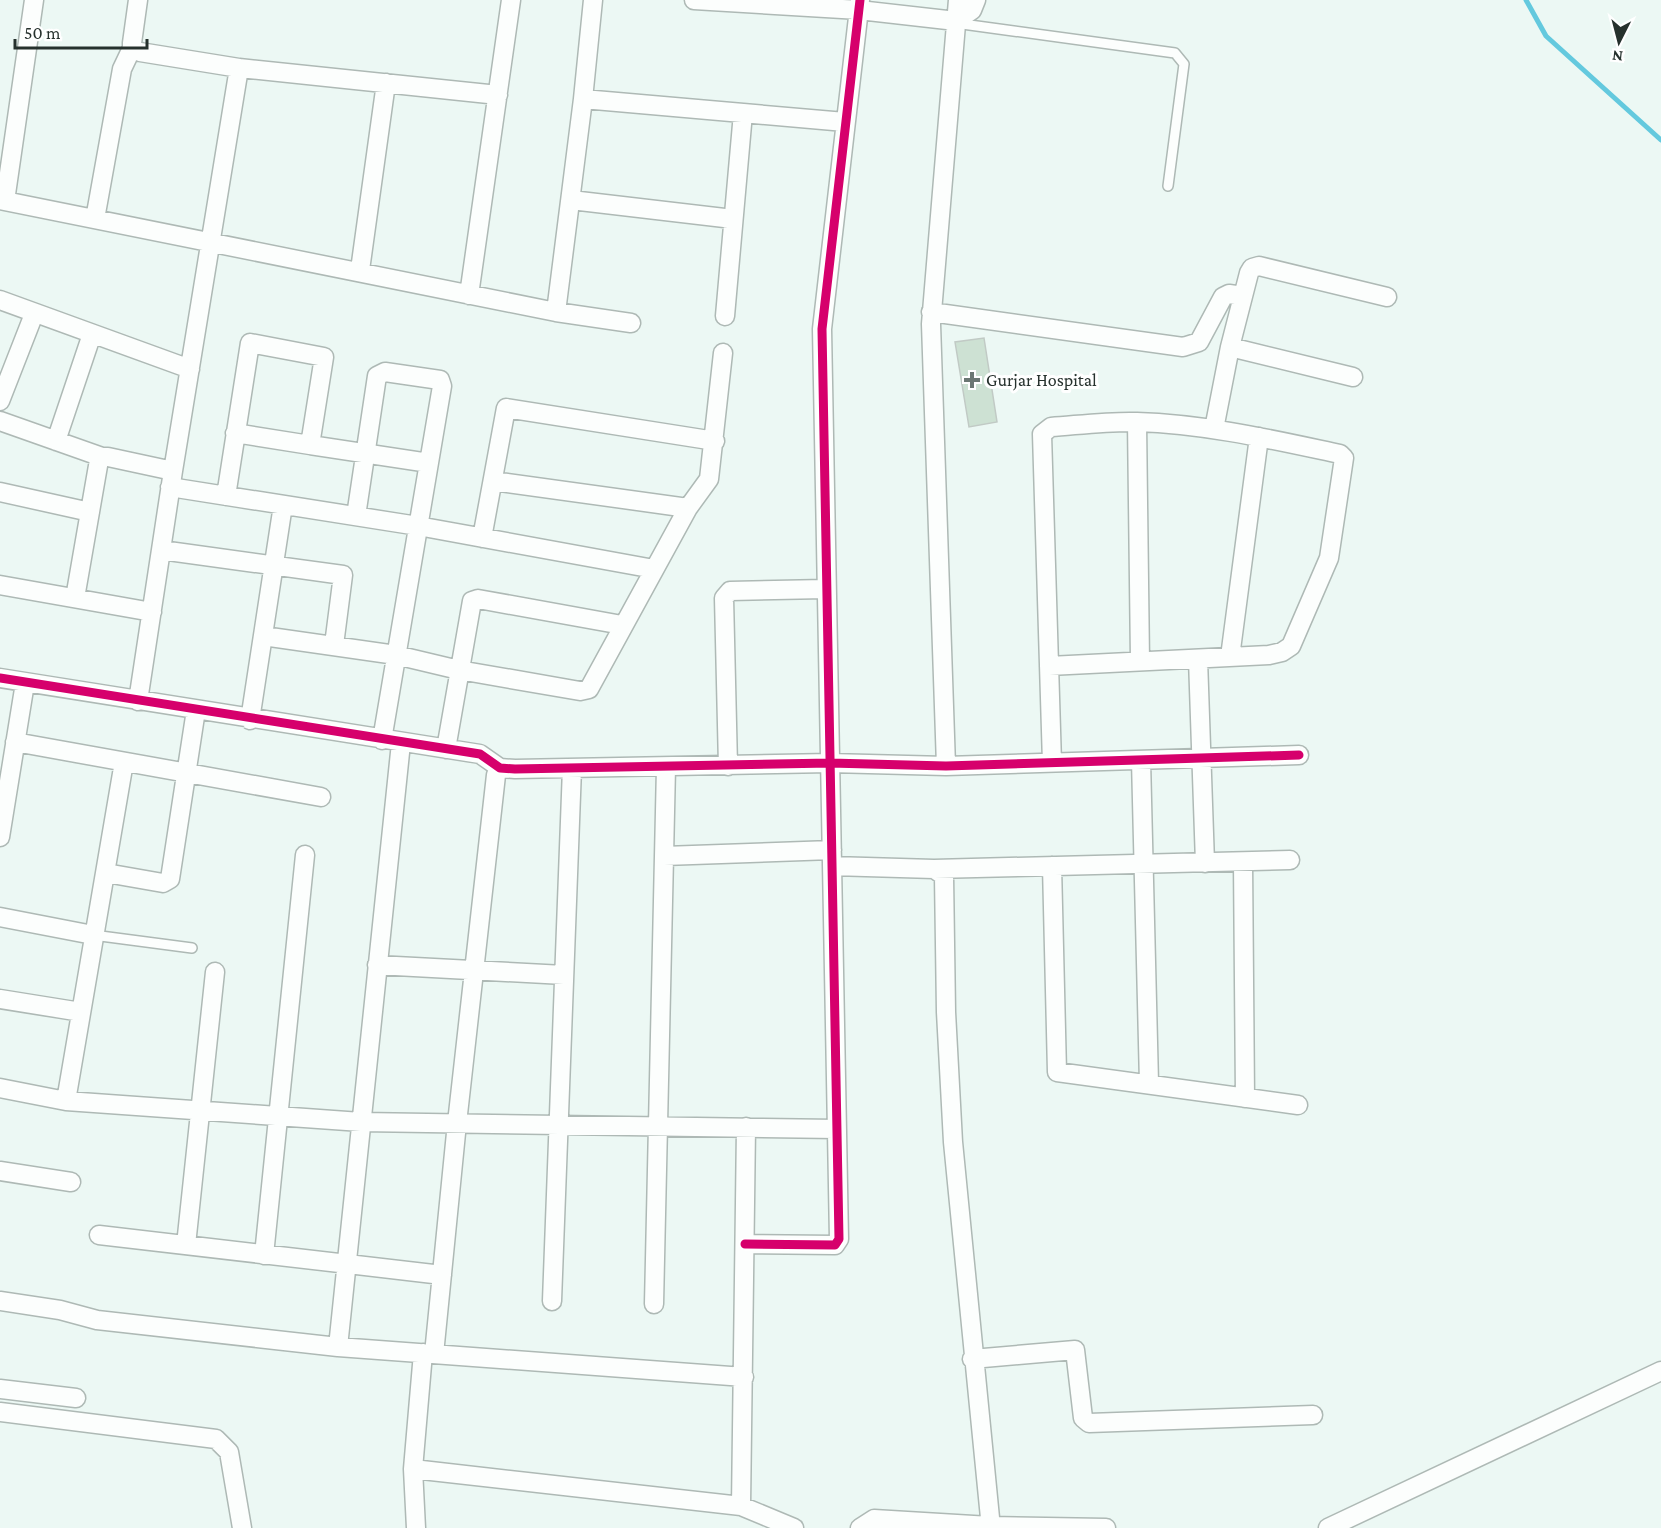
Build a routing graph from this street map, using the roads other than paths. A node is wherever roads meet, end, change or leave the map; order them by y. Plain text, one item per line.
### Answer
1 (34, 0) edge
2 (138, 0) edge
3 (511, 0) edge
4 (593, 0) edge
5 (694, 0) edge
6 (966, 3) edge
7 (859, 5) edge
8 (955, 22) junction
9 (132, 48) junction
10 (239, 68) junction
11 (386, 83) junction
12 (498, 95) junction
13 (584, 99) junction
14 (743, 113) junction
15 (845, 122) junction
16 (1168, 186) dead end
17 (2, 200) edge
18 (571, 200) junction
19 (94, 219) junction
20 (733, 219) junction
21 (212, 243) junction
22 (360, 270) junction
23 (469, 295) junction
24 (1243, 297) junction
25 (1387, 297) dead end
26 (0, 300) edge
27 (556, 312) junction
28 (931, 312) junction
29 (34, 314) junction
30 (724, 316) dead end
31 (631, 323) dead end
32 (92, 334) junction
33 (1230, 347) junction
34 (723, 353) dead end
35 (190, 369) junction
36 (1353, 377) dead end
37 (0, 401) edge
38 (0, 421) edge
39 (1137, 422) junction
40 (1214, 429) junction
41 (235, 433) junction
42 (1259, 437) junction
43 (56, 441) junction
44 (715, 441) junction
45 (310, 445) junction
46 (366, 453) junction
47 (102, 457) junction
48 (429, 463) junction
49 (172, 479) junction
50 (493, 481) junction
51 (0, 492) edge
52 (226, 496) junction
53 (283, 505) junction
54 (688, 508) junction
55 (90, 512) junction
56 (356, 516) junction
57 (418, 526) junction
58 (482, 538) junction
59 (161, 550) junction
60 (274, 565) junction
61 (654, 569) junction
62 (0, 585) edge
63 (825, 589) junction
64 (75, 598) junction
65 (152, 612) junction
66 (622, 625) junction
67 (263, 636) junction
68 (334, 645) junction
69 (396, 655) junction
70 (1230, 657) junction
71 (1198, 659) junction
72 (1140, 661) junction
73 (1049, 666) junction
74 (459, 670) junction
75 (0, 678) edge
76 (25, 682) junction
77 (138, 701) junction
78 (196, 711) junction
79 (250, 720) junction
80 (382, 740) junction
81 (15, 742) junction
82 (401, 743) junction
83 (446, 749) junction
84 (1299, 755) dead end
85 (1200, 758) junction
86 (1141, 760) junction
87 (124, 762) junction
88 (830, 763) junction
89 (1052, 763) junction
90 (495, 765) junction
91 (728, 766) junction
92 (946, 766) junction
93 (666, 767) junction
94 (572, 768) junction
95 (186, 773) junction
96 (321, 797) dead end
97 (0, 837) edge
98 (305, 855) dead end
99 (664, 856) junction
100 (832, 858) junction
101 (1290, 860) dead end
102 (1243, 862) junction
103 (1205, 863) junction
104 (1143, 865) junction
105 (1052, 866) junction
106 (934, 869) junction
107 (106, 873) junction
108 (0, 917) edge
109 (93, 936) junction
110 (192, 948) dead end
111 (377, 965) junction
112 (474, 969) junction
113 (215, 972) dead end
114 (564, 975) junction
115 (0, 999) edge
116 (81, 1012) junction
117 (1149, 1083) junction
118 (0, 1088) edge
119 (1245, 1098) junction
120 (66, 1101) junction
121 (1298, 1105) dead end
122 (200, 1112) junction
123 (278, 1117) junction
124 (361, 1122) junction
125 (456, 1123) junction
126 (558, 1125) junction
127 (657, 1126) junction
128 (746, 1127) junction
129 (837, 1129) junction
130 (0, 1171) edge
131 (71, 1182) dead end
132 (99, 1235) dead end
133 (745, 1244) junction
134 (186, 1245) junction
135 (264, 1255) junction
136 (346, 1264) junction
137 (442, 1275) junction
138 (0, 1301) edge
139 (552, 1302) dead end
140 (654, 1304) dead end
141 (338, 1347) junction
142 (429, 1354) junction
143 (972, 1359) junction
144 (1661, 1371) edge
145 (744, 1377) junction
146 (0, 1389) edge
147 (76, 1398) dead end
148 (0, 1412) edge
149 (1313, 1414) dead end
150 (412, 1468) junction
151 (741, 1506) junction
152 (866, 1526) edge
153 (990, 1527) edge
154 (242, 1528) edge
155 (416, 1528) edge
156 (794, 1528) edge
157 (1106, 1528) edge
158 (1328, 1528) edge

1 - 17 street
2 - 9 street
3 - 12 street
4 - 13 street
5 - 7 street
6 - 8 street
7 - 8 street
7 - 15 street
8 - 16 lane
8 - 28 street
9 - 10 street
9 - 19 street
10 - 11 street
10 - 21 street
11 - 12 street
11 - 22 street
12 - 23 street
13 - 14 street
13 - 18 street
14 - 15 street
14 - 20 street
15 - 63 street
17 - 19 street
18 - 20 street
18 - 27 street
19 - 21 street
20 - 30 street
21 - 22 street
21 - 35 street
22 - 23 street
23 - 27 street
24 - 25 street
24 - 28 street
24 - 33 street
26 - 29 street
27 - 31 street
28 - 92 street
29 - 32 street
29 - 37 street
32 - 35 street
32 - 43 street
33 - 36 street
33 - 40 street
34 - 44 street
35 - 49 street
38 - 43 street
39 - 40 street
39 - 72 street
39 - 73 street
40 - 42 street
41 - 45 street
41 - 45 street
41 - 52 street
42 - 70 street
42 - 70 street
43 - 47 street
44 - 50 street
44 - 54 street
45 - 46 street
46 - 48 street
46 - 48 street
46 - 56 street
47 - 49 street
47 - 55 street
48 - 57 street
49 - 52 street
49 - 59 street
50 - 54 street
50 - 58 street
51 - 55 street
52 - 53 street
53 - 56 street
53 - 60 street
54 - 61 street
55 - 64 street
56 - 57 street
57 - 58 street
57 - 69 street
58 - 61 street
59 - 60 street
59 - 65 street
60 - 67 street
60 - 68 street
61 - 66 street
62 - 64 street
63 - 88 street
63 - 91 street
64 - 65 street
65 - 77 street
66 - 74 street
66 - 74 street
67 - 68 street
67 - 79 street
68 - 69 street
69 - 74 street
69 - 80 street
70 - 71 street
71 - 72 street
71 - 85 street
72 - 73 street
73 - 89 street
74 - 83 street
75 - 76 street
76 - 77 street
76 - 81 street
77 - 78 street
78 - 79 street
78 - 95 street
79 - 80 street
80 - 82 street
81 - 87 street
81 - 97 street
82 - 83 street
82 - 111 street
83 - 90 street
84 - 85 street
85 - 86 street
85 - 103 street
86 - 89 street
86 - 104 street
87 - 95 street
87 - 107 street
88 - 91 street
88 - 92 street
88 - 100 street
89 - 92 street
90 - 94 street
90 - 112 street
91 - 93 street
93 - 94 street
93 - 99 street
94 - 114 street
95 - 96 street
95 - 107 street
98 - 123 street
99 - 100 street
99 - 127 street
100 - 106 street
100 - 129 street
101 - 102 street
102 - 103 street
102 - 119 street
103 - 104 street
104 - 105 street
104 - 117 street
105 - 106 street
105 - 117 street
106 - 143 street
107 - 109 street
108 - 109 street
109 - 110 lane
109 - 116 street
111 - 112 street
111 - 124 street
112 - 114 street
112 - 125 street
113 - 122 street
114 - 126 street
115 - 116 street
116 - 120 street
117 - 119 street
118 - 120 street
119 - 121 street
120 - 122 street
122 - 123 street
122 - 134 street
123 - 124 street
123 - 135 street
124 - 125 street
124 - 136 street
125 - 126 street
125 - 137 street
126 - 127 street
126 - 139 street
127 - 128 street
127 - 140 street
128 - 129 street
128 - 133 street
129 - 133 street
130 - 131 street
132 - 134 street
133 - 145 street
134 - 135 street
135 - 136 street
136 - 137 street
136 - 141 street
137 - 142 street
138 - 141 street
141 - 142 street
142 - 145 street
142 - 150 street
143 - 149 street
143 - 153 street
144 - 158 street
145 - 151 street
146 - 147 street
148 - 154 street
150 - 151 street
150 - 155 street
151 - 156 street
152 - 153 street
153 - 157 street

